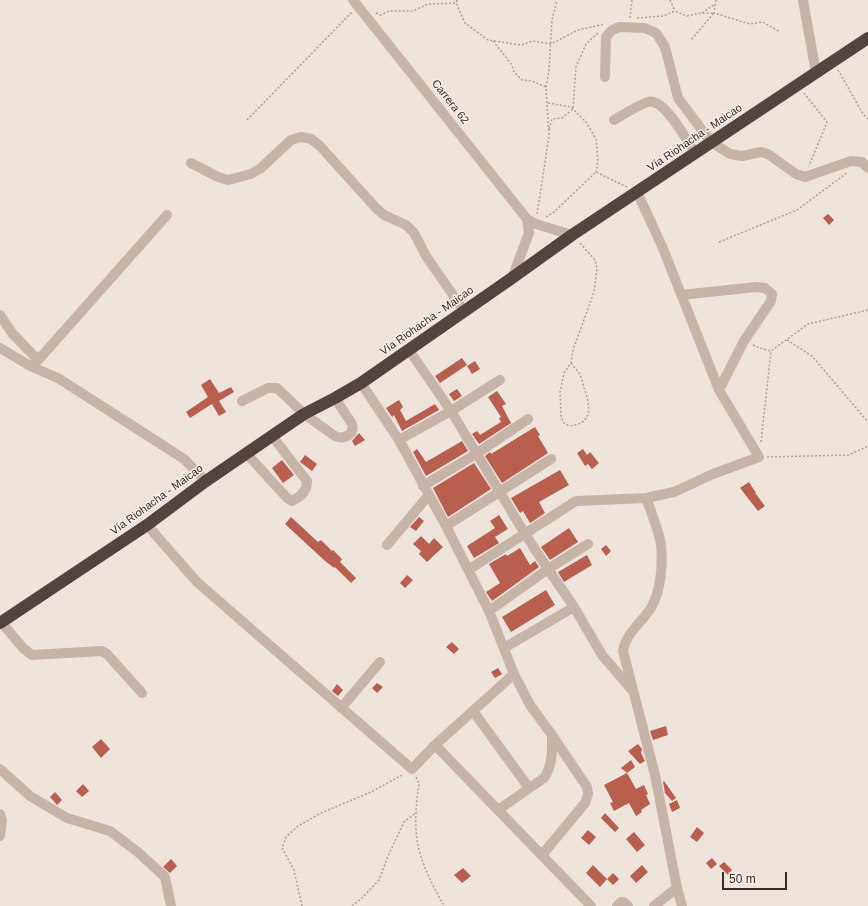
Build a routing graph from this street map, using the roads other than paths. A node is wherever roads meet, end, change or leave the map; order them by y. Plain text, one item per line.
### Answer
1 (803, 0) edge
2 (355, 3) edge
3 (868, 38) edge
4 (816, 73) junction
5 (605, 76) dead end
6 (678, 98) junction
7 (664, 108) junction
8 (614, 120) dead end
9 (711, 142) junction
10 (695, 153) junction
11 (192, 163) dead end
12 (868, 168) edge
13 (637, 192) junction
14 (167, 215) dead end
15 (532, 222) junction
16 (572, 235) junction
17 (512, 278) junction
18 (681, 295) junction
19 (464, 311) junction
20 (0, 315) edge
21 (0, 348) edge
22 (409, 350) junction
23 (35, 364) junction
24 (500, 380) dead end
25 (361, 383) junction
26 (719, 390) junction
27 (334, 398) junction
28 (242, 401) dead end
29 (451, 411) junction
30 (304, 414) junction
31 (528, 419) dead end
32 (272, 436) junction
33 (399, 440) junction
34 (246, 453) junction
35 (476, 454) junction
36 (551, 459) dead end
37 (206, 480) junction
38 (423, 486) junction
39 (500, 491) junction
40 (428, 496) junction
41 (646, 498) junction
42 (148, 525) junction
43 (446, 526) junction
44 (525, 534) junction
45 (588, 544) dead end
46 (387, 545) dead end
47 (548, 569) junction
48 (468, 570) junction
49 (574, 606) junction
50 (488, 611) junction
51 (1, 622) edge
52 (504, 648) junction
53 (380, 662) dead end
54 (514, 674) junction
55 (142, 693) dead end
56 (634, 693) junction
57 (341, 708) junction
58 (472, 711) junction
59 (552, 735) junction
60 (435, 745) junction
61 (0, 770) edge
62 (529, 788) junction
63 (498, 810) junction
64 (0, 814) edge
65 (0, 836) edge
66 (542, 855) junction
67 (677, 888) junction
68 (171, 906) edge
69 (591, 906) edge
70 (617, 906) edge
71 (628, 906) edge
72 (654, 906) edge
73 (682, 906) edge

1 - 4 street
2 - 15 street, Carrera 62
3 - 4 highway, Vía Riohacha - Maicao
4 - 9 highway, Vía Riohacha - Maicao
5 - 6 street
6 - 7 street
6 - 9 street
7 - 8 street
7 - 10 street
9 - 10 highway, Vía Riohacha - Maicao
9 - 12 street
10 - 13 highway, Vía Riohacha - Maicao
11 - 19 street
13 - 16 highway, Vía Riohacha - Maicao
13 - 18 street
14 - 23 street
15 - 16 street
15 - 17 street
16 - 17 highway, Vía Riohacha - Maicao
17 - 19 highway, Vía Riohacha - Maicao
18 - 26 street
18 - 26 street
19 - 22 highway, Vía Riohacha - Maicao
20 - 23 street
21 - 23 street
22 - 25 highway, Vía Riohacha - Maicao
22 - 29 street
23 - 37 street
24 - 29 street
25 - 27 highway, Vía Riohacha - Maicao
25 - 33 street
26 - 41 street
27 - 30 highway, Vía Riohacha - Maicao
27 - 30 street
28 - 30 street
29 - 33 street
29 - 35 street
30 - 32 highway, Vía Riohacha - Maicao
31 - 35 street
32 - 34 highway, Vía Riohacha - Maicao
32 - 34 street
33 - 38 street
34 - 37 highway, Vía Riohacha - Maicao
35 - 38 street
35 - 39 street
36 - 39 street
37 - 42 highway, Vía Riohacha - Maicao
38 - 40 street
39 - 43 street
39 - 44 street
40 - 43 street
40 - 46 street
41 - 44 street
41 - 56 street
42 - 51 highway, Vía Riohacha - Maicao
42 - 57 street
43 - 48 street
44 - 47 street
44 - 48 street
45 - 47 street
47 - 49 street
47 - 50 street
48 - 50 street
49 - 52 street
49 - 56 street
50 - 52 street
51 - 55 street
52 - 54 street
53 - 57 street
54 - 58 street
54 - 59 street
56 - 67 street
57 - 60 street
58 - 60 street
58 - 62 street
59 - 62 street
59 - 66 street
60 - 63 street
61 - 68 street
62 - 63 street
63 - 66 street
64 - 65 street
66 - 69 street
67 - 72 street
67 - 73 street
70 - 71 street

